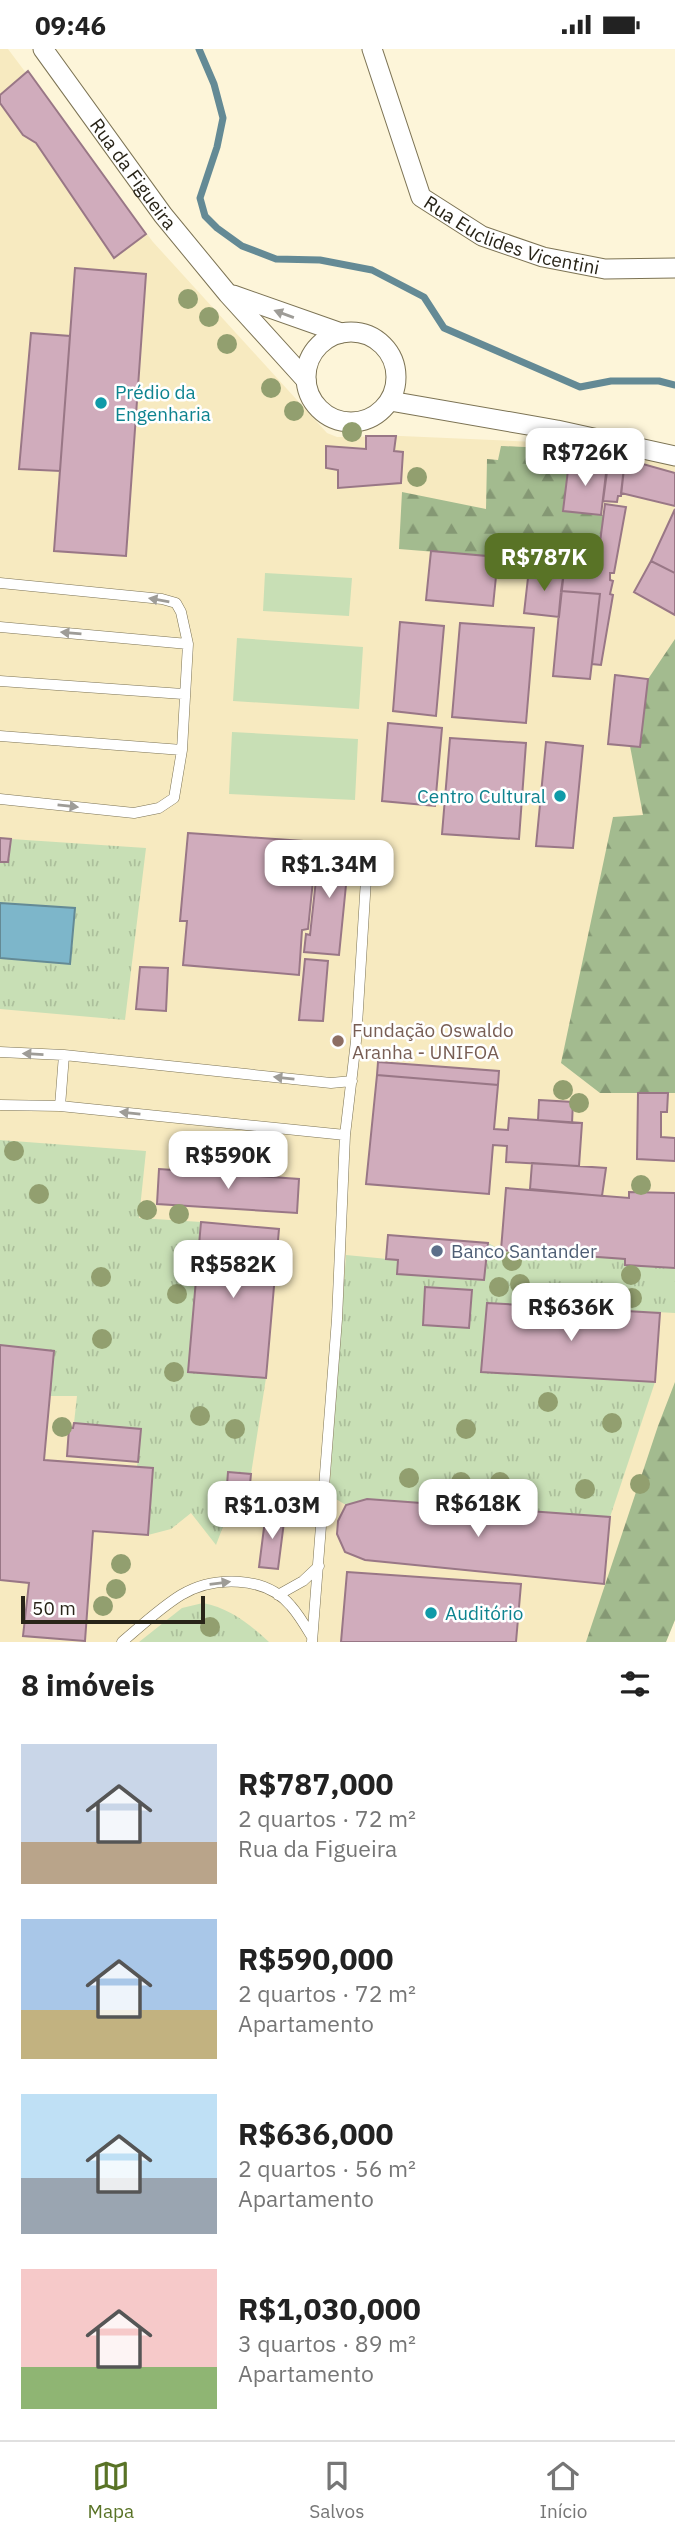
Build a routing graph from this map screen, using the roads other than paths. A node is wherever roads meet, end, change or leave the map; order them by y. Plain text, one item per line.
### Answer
1 (43, 49) edge
2 (372, 49) edge
3 (675, 268) edge
4 (228, 294) junction
5 (341, 333) junction
6 (306, 380) junction
7 (390, 401) junction
8 (675, 456) edge
9 (0, 583) edge
10 (0, 627) edge
11 (188, 644) junction
12 (0, 681) edge
13 (183, 694) junction
14 (0, 736) edge
15 (182, 750) junction
16 (0, 799) edge
17 (368, 847) dead end
18 (0, 1052) edge
19 (64, 1055) junction
20 (352, 1080) junction
21 (0, 1105) edge
22 (61, 1106) junction
23 (345, 1135) junction
24 (319, 1566) junction
25 (278, 1595) junction
26 (312, 1640) edge
27 (122, 1642) edge

1 - 4 street, Rua da Figueira
2 - 3 street, Rua Euclides Vicentini
5 -> 4 street
4 - 6 street, Rua da Figueira
5 - 6 street
5 - 7 street
6 - 7 street
7 - 8 street
11 -> 9 lane
11 -> 10 lane
11 - 13 lane
12 - 13 lane
13 - 15 lane
14 - 15 lane
16 -> 15 lane
17 - 20 lane
19 -> 18 lane
20 -> 19 lane
19 - 22 lane
20 - 23 lane
21 - 22 lane
23 -> 22 lane
23 - 24 lane
24 - 25 lane
24 - 26 lane
25 - 26 lane
27 -> 25 lane

